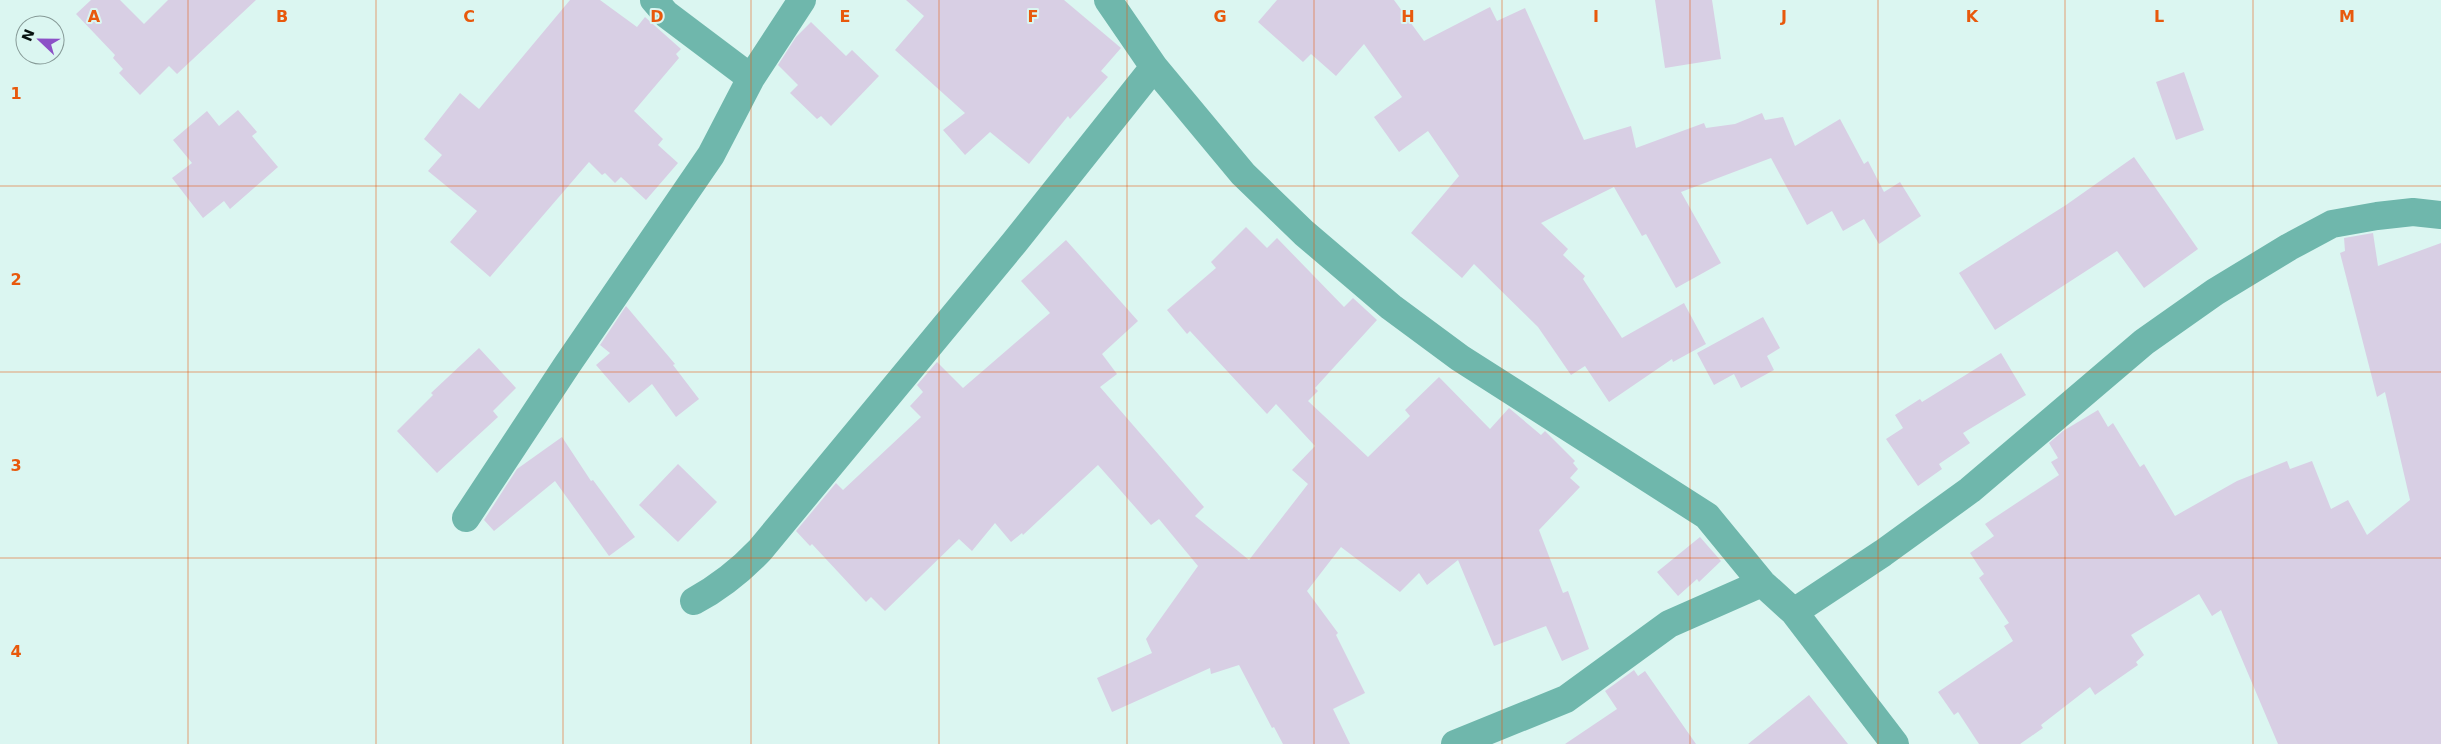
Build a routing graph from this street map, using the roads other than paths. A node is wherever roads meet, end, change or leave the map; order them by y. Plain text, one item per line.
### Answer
1 (654, 0) edge
2 (802, 0) edge
3 (1108, 0) edge
4 (1154, 67) junction
5 (751, 78) junction
6 (2441, 215) edge
7 (466, 518) dead end
8 (1762, 583) junction
9 (694, 601) dead end
10 (1794, 612) junction
11 (1455, 744) edge
12 (1895, 744) edge

1 - 5 street
2 - 5 street
3 - 4 street
4 - 8 street
4 - 9 street
5 - 7 street
6 - 10 street
8 - 10 street
8 - 11 street
10 - 12 street

